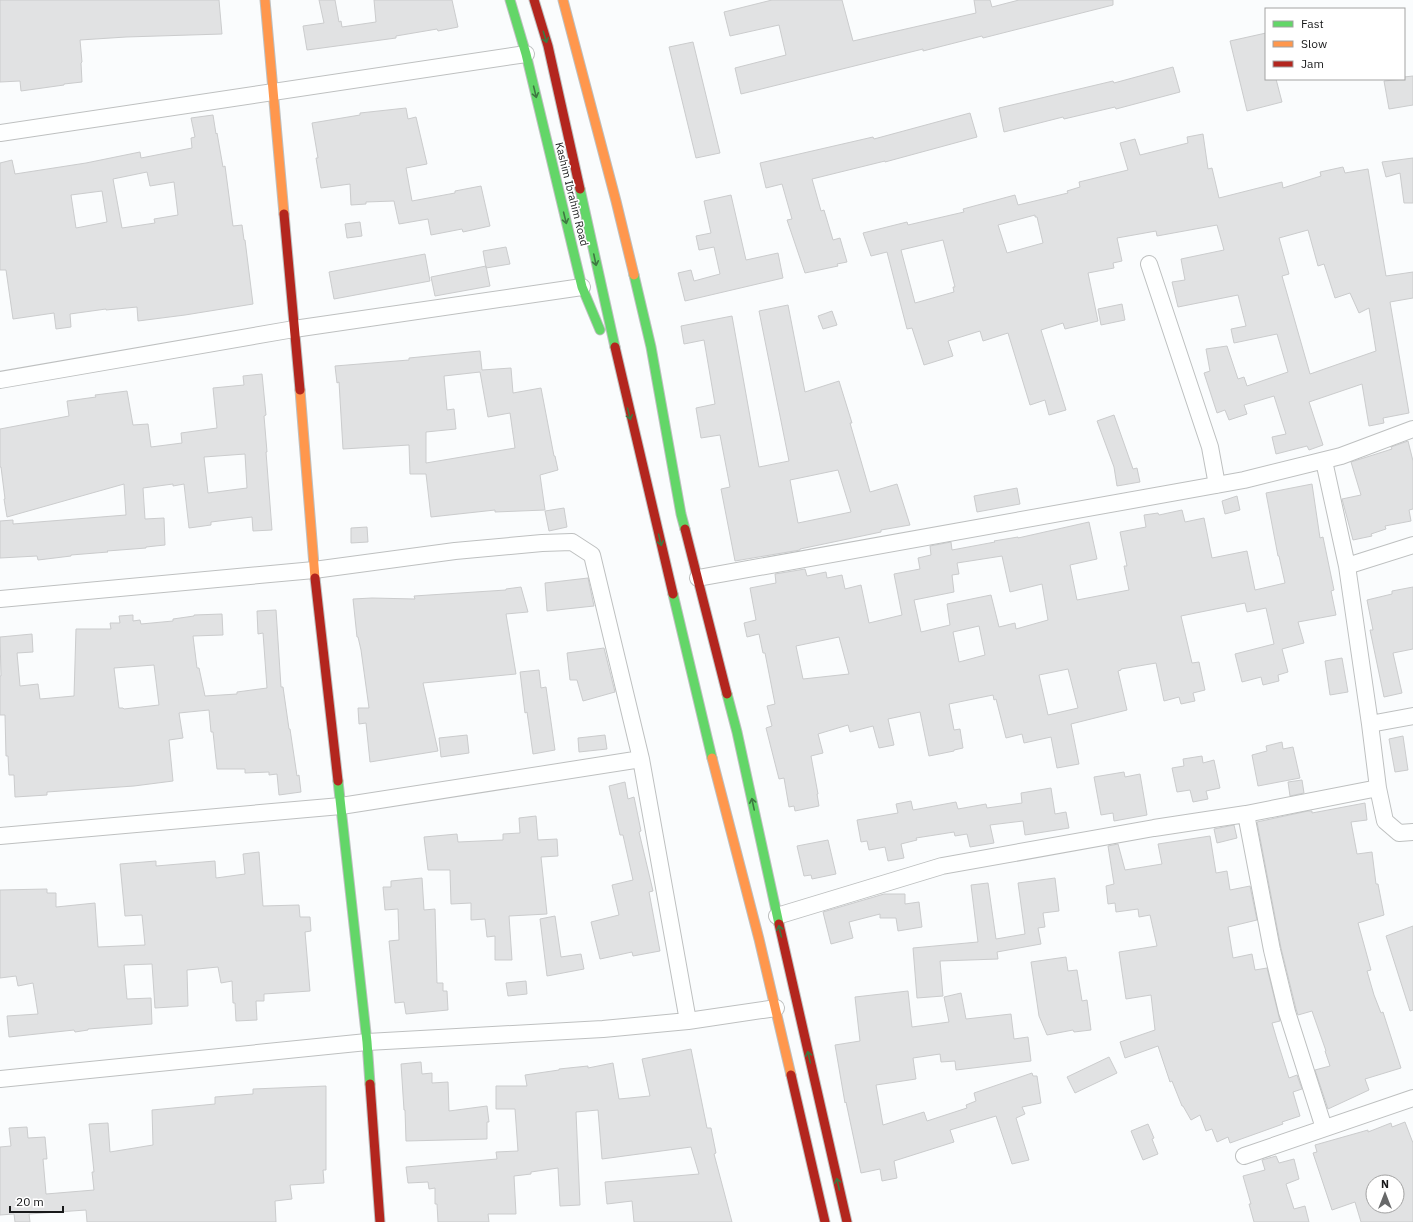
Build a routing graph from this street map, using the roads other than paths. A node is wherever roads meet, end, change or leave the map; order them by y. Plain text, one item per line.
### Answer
1 (265, 0) edge
2 (510, 0) edge
3 (534, 0) edge
4 (563, 0) edge
5 (526, 54) junction
6 (272, 93) junction
7 (0, 133) edge
8 (1149, 264) dead end
9 (582, 287) junction
10 (294, 329) junction
11 (0, 380) edge
12 (624, 390) junction
13 (1413, 429) edge
14 (1324, 461) junction
15 (1217, 485) junction
16 (1413, 545) edge
17 (1347, 566) junction
18 (314, 570) junction
19 (698, 578) junction
20 (0, 600) edge
21 (1413, 716) edge
22 (1370, 724) junction
23 (641, 759) junction
24 (1378, 788) junction
25 (341, 806) junction
26 (1246, 814) junction
27 (1413, 832) edge
28 (0, 836) edge
29 (776, 916) junction
30 (776, 1008) junction
31 (688, 1021) junction
32 (367, 1042) junction
33 (0, 1079) edge
34 (1413, 1098) edge
35 (1324, 1128) junction
36 (1244, 1156) dead end
37 (380, 1222) edge
38 (826, 1222) edge
39 (847, 1222) edge

1 - 6 main road
2 - 5 main road, Kashim Ibrahim Road
3 -> 12 main road
4 - 19 main road
5 - 6 street
5 -> 9 main road, Kashim Ibrahim Road
6 - 7 street
6 - 10 main road
8 - 15 street
9 - 10 street
9 - 12 main road, Kashim Ibrahim Road
10 - 11 street
10 - 18 main road
12 -> 30 main road
13 - 14 street
14 - 15 street
14 - 17 street
15 - 19 street
16 - 17 street
17 - 22 street
18 - 20 street
18 - 23 street
18 - 25 main road
29 -> 19 main road
21 - 22 street
22 - 24 street
23 - 25 street
23 - 31 street
24 - 26 street
24 - 27 street
25 - 28 street
25 - 32 main road
26 - 29 street
26 - 35 street
39 -> 29 main road
30 - 31 street
30 - 38 main road
31 - 32 street
32 - 33 street
32 - 37 main road
34 - 35 street
35 - 36 street

